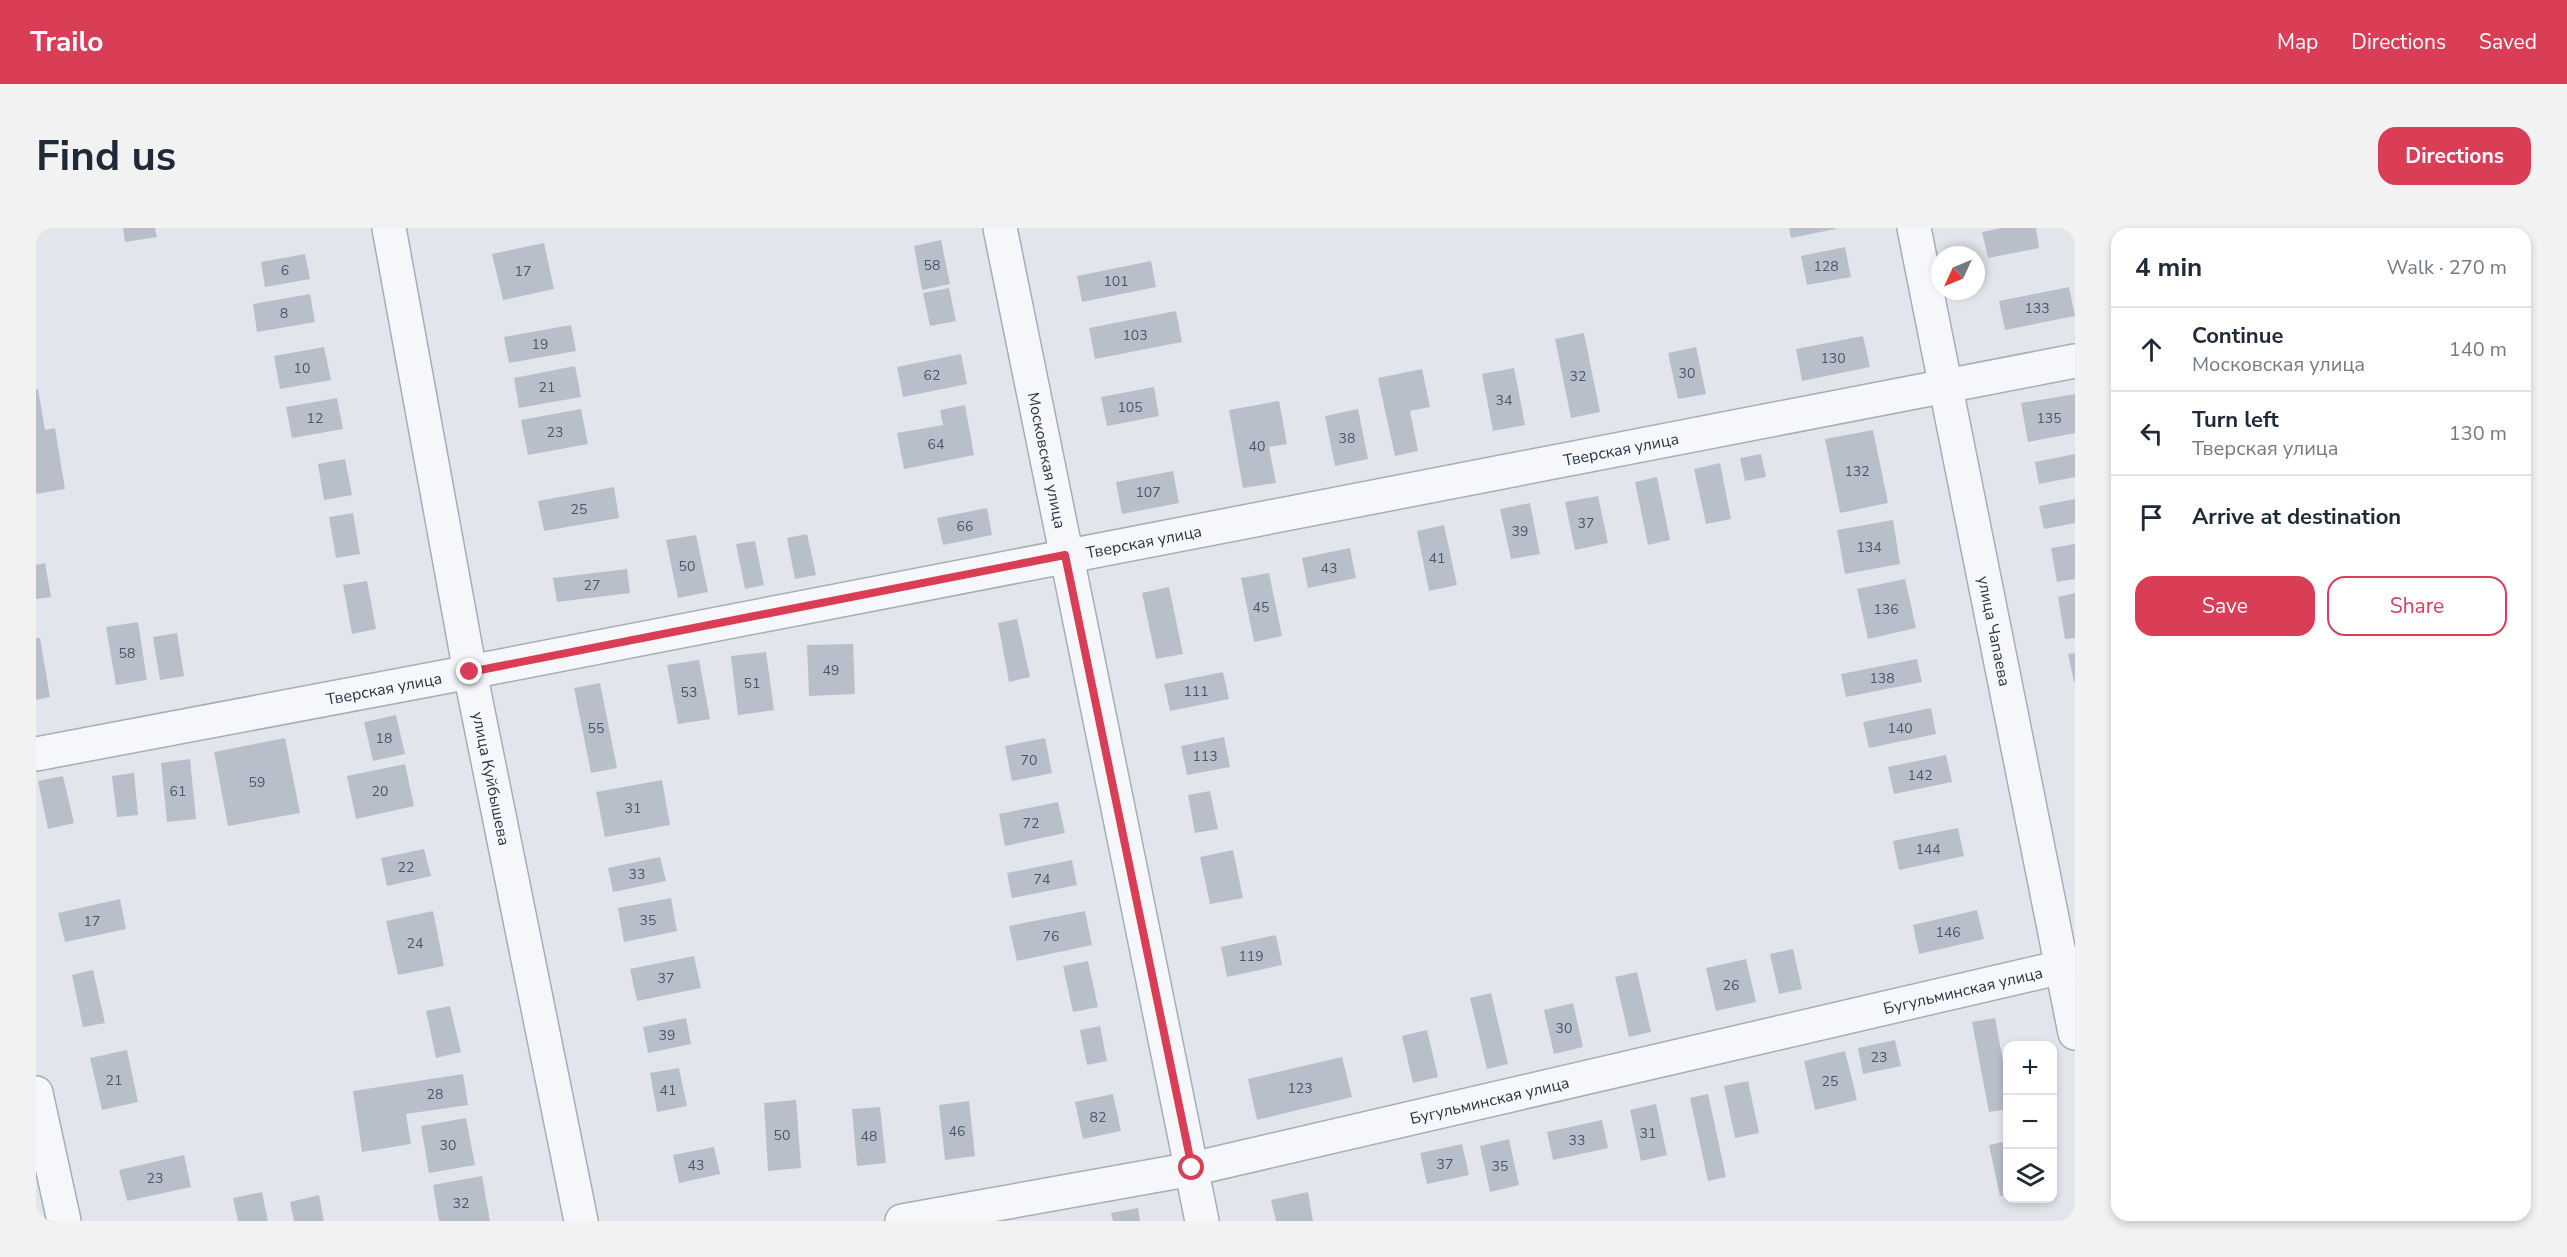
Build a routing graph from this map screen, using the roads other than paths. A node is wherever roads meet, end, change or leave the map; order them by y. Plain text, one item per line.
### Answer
1 (389, 228) edge
2 (1000, 228) edge
3 (1914, 228) edge
4 (2075, 361) edge
5 (1946, 384) junction
6 (1065, 555) junction
7 (470, 672) junction
8 (36, 754) edge
9 (2068, 965) edge
10 (2075, 1033) edge
11 (36, 1093) edge
12 (1192, 1168) junction
13 (64, 1221) edge
14 (580, 1221) edge
15 (902, 1221) edge
16 (1202, 1221) edge

1 - 7 street, улица Куйбышева
2 - 6 street, Московская улица
3 - 5 street, улица Чапаева
4 - 5 street, Тверская улица
5 - 6 street, Тверская улица
5 - 9 street, улица Чапаева
6 - 7 street, Тверская улица
6 - 12 street, Московская улица
7 - 8 street, Тверская улица
7 - 14 street, улица Куйбышева
9 - 10 street, улица Чапаева
9 - 12 street, Бугульминская улица
11 - 13 street
12 - 15 street, Бугульминская улица
12 - 16 street, Московская улица

